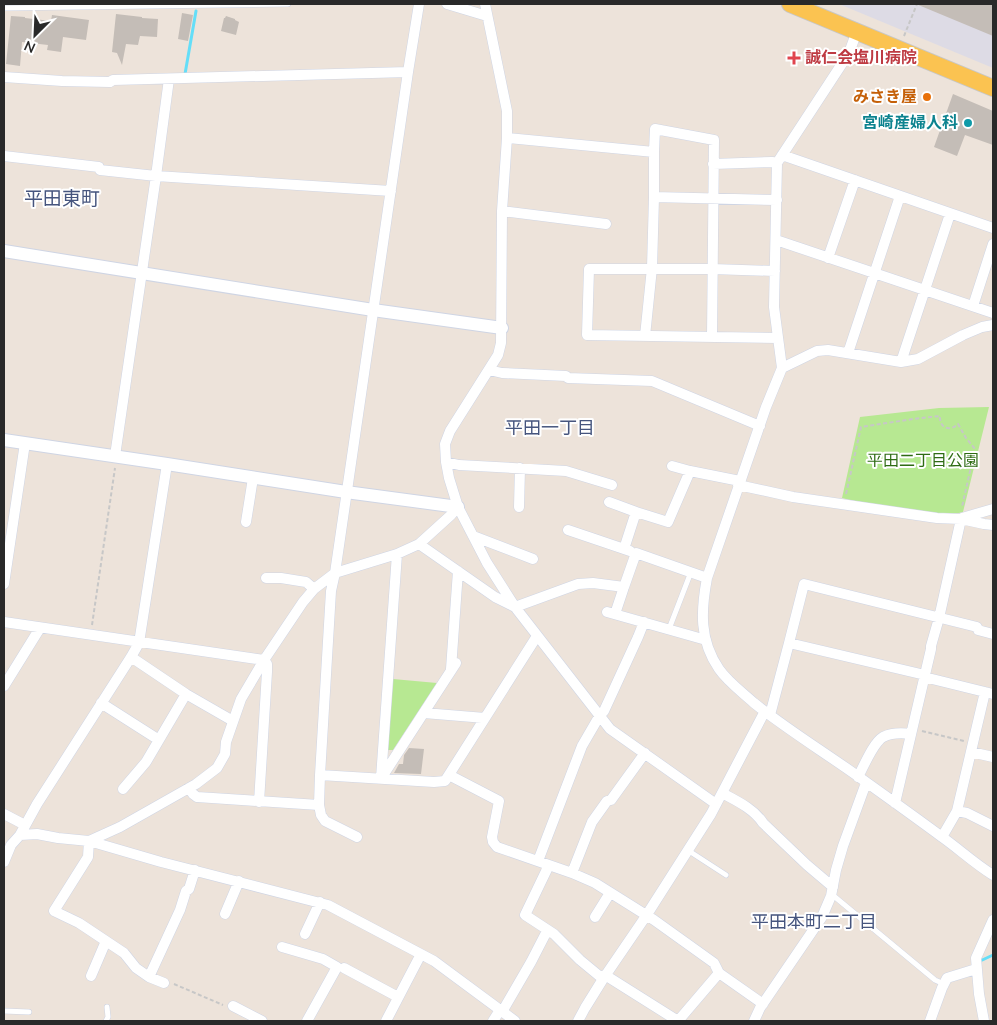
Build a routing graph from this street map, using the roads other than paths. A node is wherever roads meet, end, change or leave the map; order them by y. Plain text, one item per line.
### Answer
1 (288, 4) edge
2 (419, 4) edge
3 (447, 4) edge
4 (485, 4) edge
5 (790, 4) edge
6 (4, 8) edge
7 (487, 16) junction
8 (857, 32) junction
9 (408, 72) junction
10 (4, 77) edge
11 (169, 79) junction
12 (993, 88) edge
13 (507, 138) junction
14 (654, 152) junction
15 (4, 156) edge
16 (780, 159) junction
17 (713, 164) junction
18 (156, 176) junction
19 (855, 180) junction
20 (391, 191) junction
21 (900, 196) junction
22 (654, 197) junction
23 (713, 199) junction
24 (776, 200) junction
25 (502, 211) junction
26 (950, 214) junction
27 (606, 224) dead end
28 (993, 228) edge
29 (776, 240) junction
30 (993, 244) edge
31 (4, 252) edge
32 (828, 258) junction
33 (652, 268) junction
34 (712, 268) junction
35 (776, 271) junction
36 (141, 273) junction
37 (875, 273) junction
38 (925, 290) junction
39 (973, 306) junction
40 (373, 310) junction
41 (993, 313) edge
42 (993, 325) edge
43 (502, 328) junction
44 (645, 336) junction
45 (712, 337) junction
46 (778, 338) junction
47 (848, 353) junction
48 (901, 362) junction
49 (782, 368) junction
50 (489, 370) junction
51 (760, 426) junction
52 (4, 440) edge
53 (26, 443) junction
54 (116, 456) junction
55 (446, 462) junction
56 (167, 464) junction
57 (672, 466) dead end
58 (520, 468) junction
59 (690, 471) junction
60 (253, 478) junction
61 (739, 483) junction
62 (612, 484) dead end
63 (346, 492) junction
64 (609, 502) dead end
65 (458, 507) junction
66 (519, 507) dead end
67 (993, 510) edge
68 (636, 512) junction
69 (961, 519) junction
70 (246, 522) dead end
71 (993, 525) edge
72 (568, 530) dead end
73 (473, 536) junction
74 (419, 544) junction
75 (624, 549) junction
76 (636, 553) junction
77 (397, 554) junction
78 (533, 559) dead end
79 (458, 571) junction
80 (690, 572) junction
81 (335, 573) junction
82 (266, 578) dead end
83 (707, 578) junction
84 (4, 584) edge
85 (624, 587) junction
86 (314, 589) junction
87 (515, 606) junction
88 (939, 618) junction
89 (4, 622) edge
90 (644, 622) junction
91 (40, 628) junction
92 (669, 629) junction
93 (993, 634) edge
94 (537, 636) junction
95 (706, 640) junction
96 (139, 643) junction
97 (789, 643) junction
98 (131, 657) junction
99 (264, 660) junction
100 (924, 676) junction
101 (4, 686) edge
102 (989, 693) edge
103 (186, 694) junction
104 (101, 703) junction
105 (424, 713) junction
106 (768, 713) junction
107 (600, 715) junction
108 (485, 718) junction
109 (233, 721) junction
110 (912, 731) junction
111 (159, 740) junction
112 (972, 748) junction
113 (645, 753) junction
114 (993, 757) edge
115 (320, 775) junction
116 (449, 775) junction
117 (381, 778) junction
118 (862, 780) junction
119 (189, 788) junction
120 (123, 789) dead end
121 (722, 793) junction
122 (259, 802) junction
123 (895, 803) junction
124 (716, 804) junction
125 (319, 805) junction
126 (957, 811) junction
127 (4, 814) edge
128 (25, 825) junction
129 (993, 826) edge
130 (20, 835) junction
131 (358, 837) dead end
132 (942, 837) junction
133 (89, 841) junction
134 (689, 851) junction
135 (538, 860) junction
136 (4, 862) edge
137 (549, 865) junction
138 (195, 870) junction
139 (572, 873) junction
140 (726, 875) dead end
141 (993, 876) edge
142 (239, 881) junction
143 (832, 892) junction
144 (610, 893) junction
145 (320, 902) junction
146 (226, 914) dead end
147 (646, 916) junction
148 (595, 917) dead end
149 (993, 920) edge
150 (547, 931) junction
151 (306, 934) dead end
152 (106, 941) junction
153 (282, 947) dead end
154 (422, 954) junction
155 (344, 968) dead end
156 (976, 969) junction
157 (719, 973) junction
158 (91, 976) dead end
159 (604, 977) junction
160 (149, 978) junction
161 (164, 983) road end
162 (941, 983) junction
163 (398, 997) junction
164 (763, 1004) junction
165 (107, 1006) dead end
166 (234, 1006) road end
167 (4, 1011) edge
168 (501, 1011) junction
169 (29, 1012) dead end
170 (106, 1021) edge
171 (262, 1021) edge
172 (306, 1021) edge
173 (386, 1021) edge
174 (493, 1021) edge
175 (515, 1021) edge
176 (578, 1021) edge
177 (754, 1021) edge
178 (930, 1021) edge
179 (984, 1021) edge

1 - 6 lane
2 - 9 street
3 - 7 street
4 - 7 street
5 - 8 main road
7 - 13 street
8 - 12 main road
8 - 16 street
9 - 11 street
9 - 20 street
10 - 11 street
11 - 18 street
13 - 14 street
13 - 25 street
14 - 17 street
14 - 22 street
15 - 18 street
16 - 17 street
16 - 19 street
16 - 24 street
17 - 23 street
18 - 20 street
18 - 36 street
19 - 21 street
19 - 32 street
20 - 40 street
21 - 26 street
21 - 37 street
22 - 23 street
22 - 33 street
23 - 24 street
23 - 34 street
24 - 29 street
25 - 27 street
25 - 43 street
26 - 28 street
26 - 38 street
29 - 32 street
29 - 35 street
30 - 39 street
31 - 36 street
32 - 37 street
33 - 34 street
33 - 44 street
33 - 44 street
34 - 35 street
34 - 45 street
35 - 46 street
36 - 40 street
36 - 54 street
37 - 38 street
37 - 47 street
38 - 39 street
38 - 48 street
39 - 41 street
40 - 43 street
40 - 63 street
42 - 48 street
43 - 50 street
44 - 45 street
45 - 46 street
46 - 49 street
47 - 48 street
47 - 49 street
49 - 51 street
50 - 51 street
50 - 55 street
51 - 61 street
52 - 53 street
53 - 54 street
53 - 84 street
54 - 56 street
55 - 58 street
55 - 65 street
56 - 60 street
56 - 96 street
57 - 59 street
58 - 62 street
58 - 66 street
59 - 61 street
59 - 68 street
60 - 63 street
60 - 70 street
61 - 69 street
61 - 83 street
63 - 65 street
63 - 81 street
64 - 68 street
65 - 73 street
65 - 74 street
67 - 69 street
68 - 75 street
69 - 71 street
69 - 88 street
72 - 75 street
73 - 78 street
73 - 87 street
74 - 77 street
74 - 79 street
75 - 76 street
76 - 80 street
76 - 85 street
77 - 81 street
77 - 117 street
79 - 87 street
79 - 105 street
80 - 83 street
80 - 92 lane
81 - 86 street
81 - 115 street
82 - 86 street
83 - 95 street
85 - 87 street
85 - 90 street
86 - 99 street
87 - 94 street
88 - 93 street
88 - 97 street
88 - 100 street
89 - 91 street
90 - 92 street
90 - 107 street
91 - 96 street
91 - 101 street
92 - 95 street
94 - 107 street
94 - 108 street
95 - 106 street
96 - 98 street
96 - 99 street
97 - 100 street
97 - 106 street
98 - 103 street
98 - 104 street
99 - 109 street
99 - 122 street
100 - 102 street
100 - 110 street
102 - 112 street
103 - 109 street
103 - 111 street
104 - 111 street
104 - 128 street
105 - 108 street
105 - 117 street
106 - 118 street
106 - 121 street
107 - 113 street
107 - 135 street
108 - 116 street
109 - 119 street
110 - 118 street
110 - 123 street
111 - 120 street
112 - 114 street
112 - 126 street
113 - 124 street
113 - 139 street
115 - 117 street
115 - 125 street
116 - 117 street
116 - 135 street
118 - 123 street
118 - 143 street
119 - 122 street
119 - 133 street
121 - 124 street
121 - 143 street
122 - 125 street
123 - 132 street
124 - 134 street
125 - 131 street
126 - 129 street
126 - 132 street
127 - 128 street
128 - 130 street
130 - 133 street
130 - 136 street
132 - 141 street
133 - 138 street
133 - 152 street
134 - 140 lane
134 - 147 street
135 - 137 street
137 - 139 street
137 - 150 street
138 - 142 street
138 - 160 street
139 - 144 street
142 - 145 street
142 - 146 street
143 - 162 lane
143 - 164 street
144 - 147 street
144 - 148 street
145 - 151 street
145 - 154 street
147 - 157 street
147 - 159 street
149 - 156 street
150 - 159 street
150 - 168 street
152 - 158 street
152 - 160 street
153 - 172 street
154 - 163 street
154 - 168 street
155 - 163 street
156 - 162 street
156 - 179 street
157 - 159 street
157 - 164 street
159 - 176 street
160 - 161 street
162 - 178 street
163 - 173 street
164 - 177 street
165 - 170 lane
166 - 171 street
167 - 169 lane
168 - 174 street
168 - 175 street

